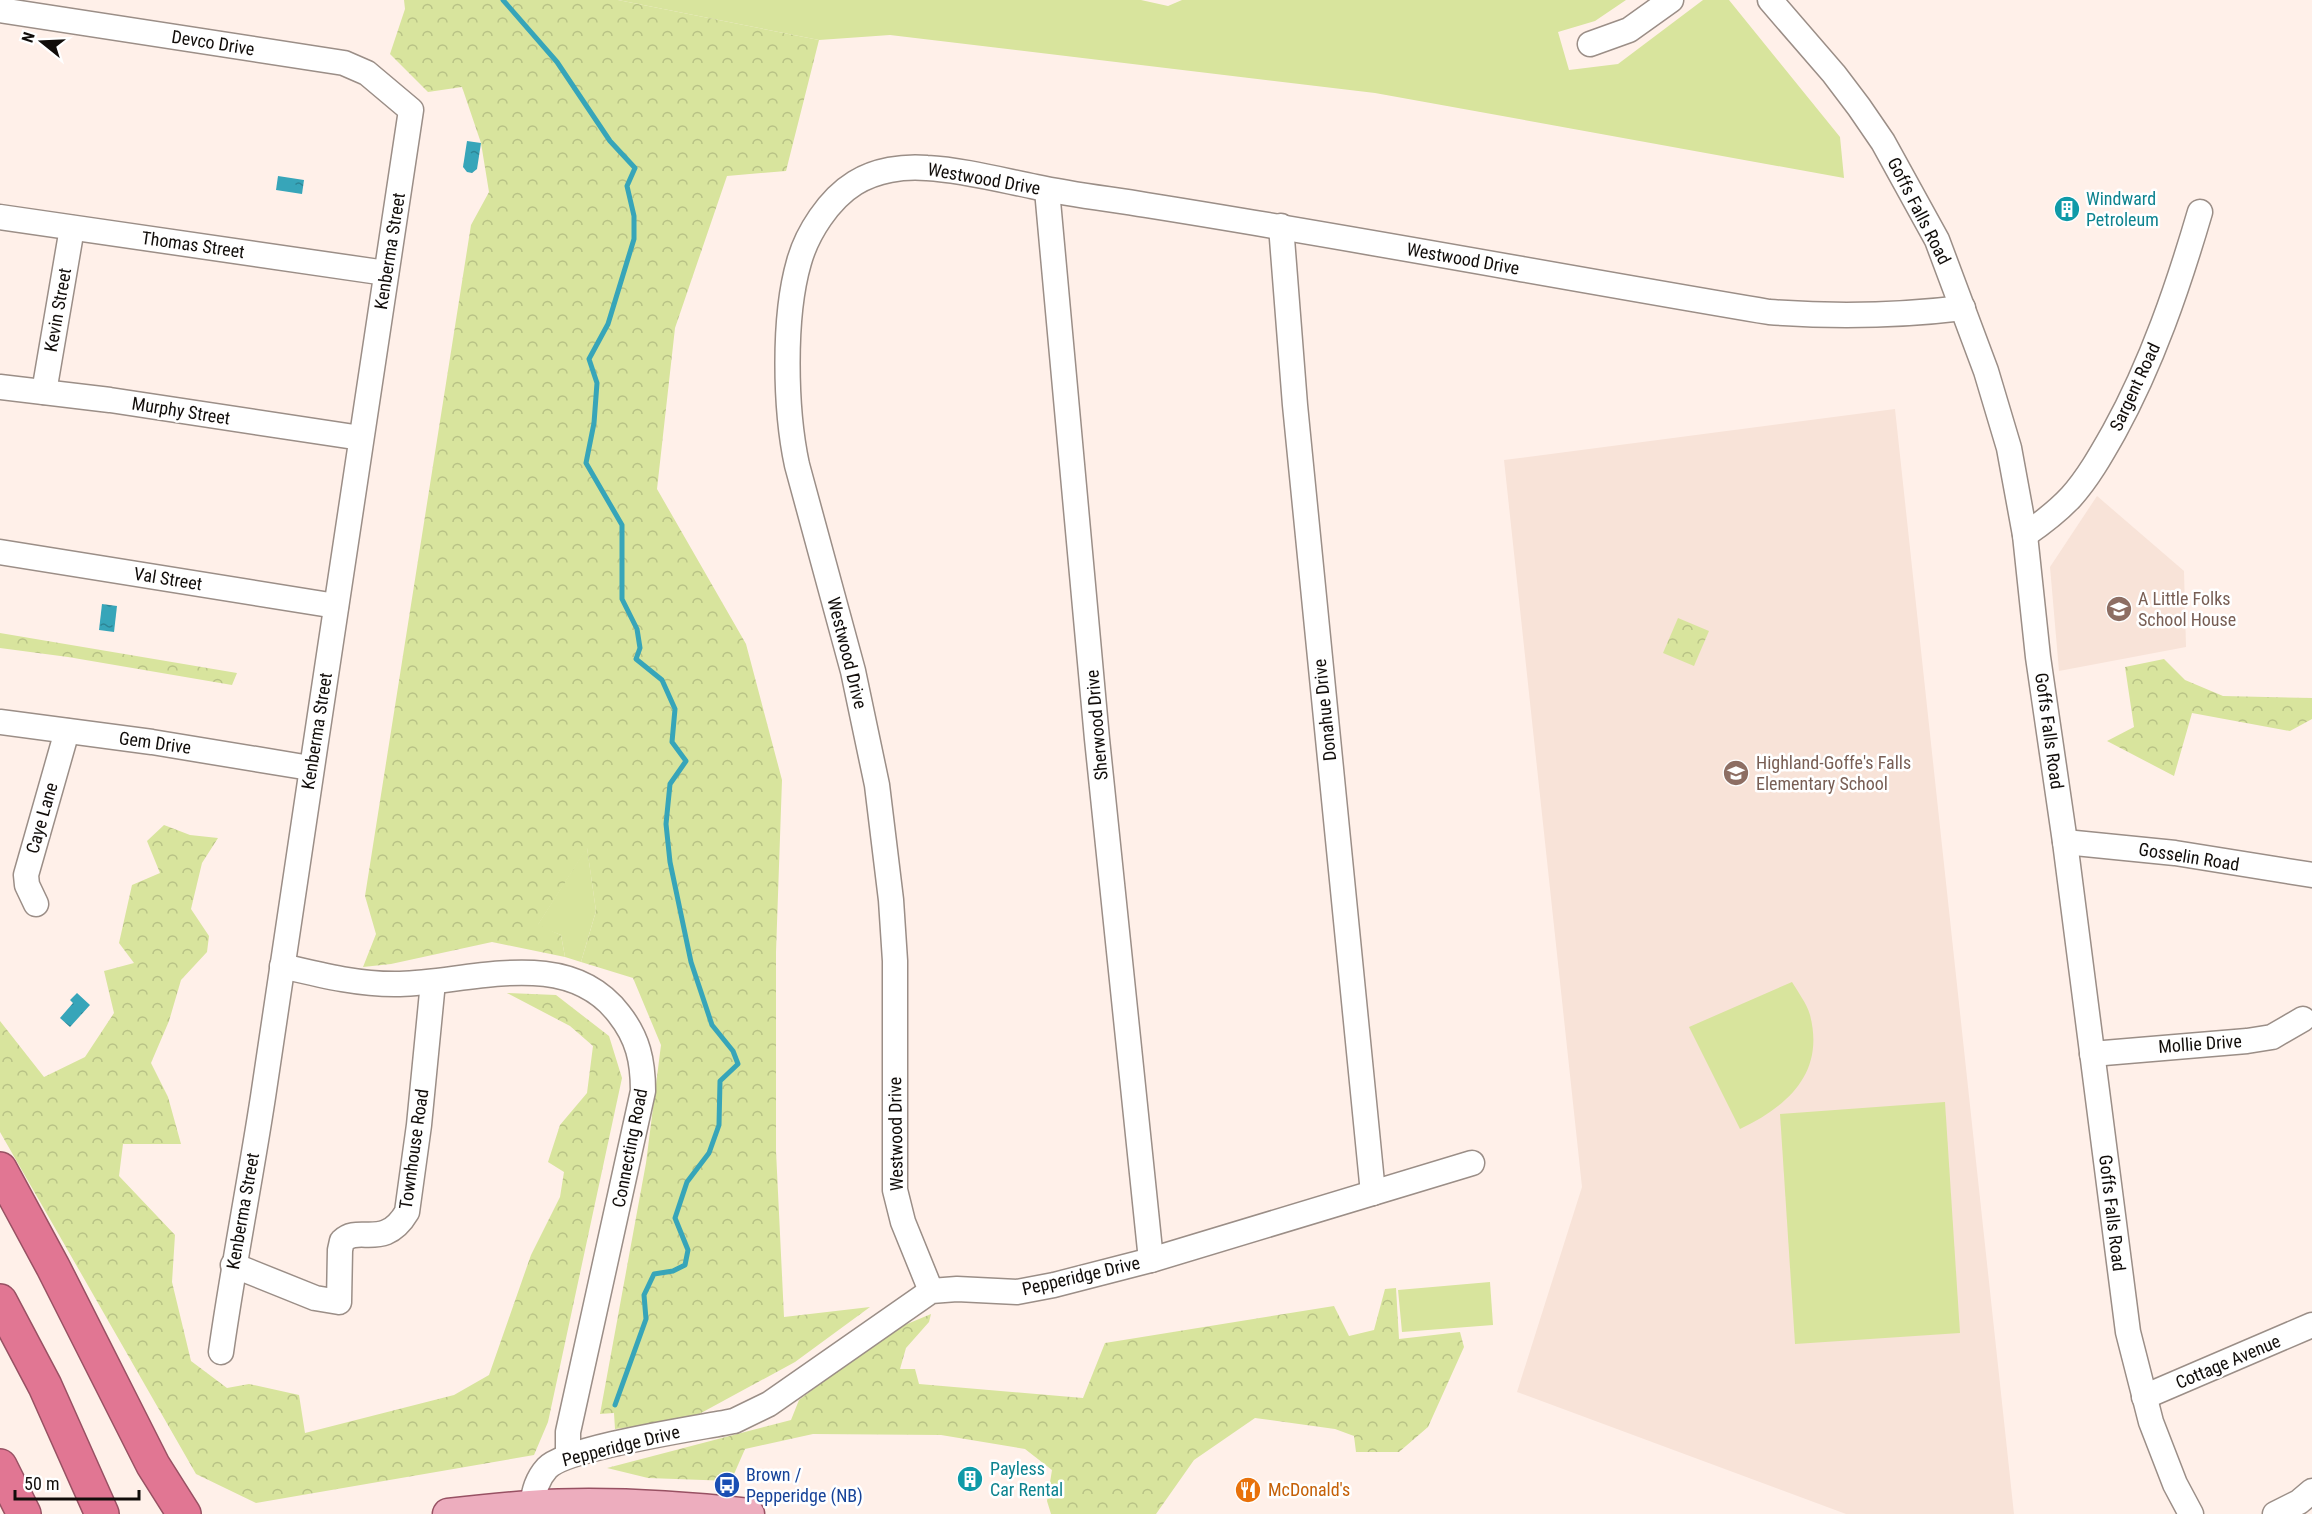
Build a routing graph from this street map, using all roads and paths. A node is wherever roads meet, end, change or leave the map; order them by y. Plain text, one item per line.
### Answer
1 (1671, 0) edge
2 (1770, 0) edge
3 (0, 10) edge
4 (1590, 44) dead end
5 (411, 110) joint
6 (1047, 190) junction
7 (2200, 212) dead end
8 (0, 217) edge
9 (1281, 226) junction
10 (72, 228) junction
11 (386, 273) junction
12 (1963, 308) junction
13 (0, 387) edge
14 (44, 392) junction
15 (361, 438) junction
16 (2025, 535) junction
17 (0, 552) edge
18 (336, 606) junction
19 (0, 722) edge
20 (67, 731) junction
21 (310, 768) junction
22 (2064, 842) junction
23 (2312, 875) edge
24 (36, 904) dead end
25 (282, 966) junction
26 (433, 982) junction
27 (2303, 1019) dead end
28 (2091, 1054) junction
29 (1472, 1163) dead end
30 (0, 1169) edge
31 (1373, 1193) junction
32 (1151, 1260) junction
33 (233, 1265) junction
34 (931, 1291) junction
35 (0, 1301) edge
36 (2312, 1325) edge
37 (221, 1352) dead end
38 (2144, 1397) junction
39 (568, 1455) junction
40 (0, 1466) edge
41 (2312, 1491) edge
42 (532, 1505) junction
43 (99, 1507) edge
44 (24, 1514) edge
45 (184, 1514) edge
46 (448, 1514) edge
47 (749, 1514) edge
48 (2191, 1514) edge
49 (2275, 1514) edge

1 - 4 street
2 - 12 street, Goffs Falls Road
3 - 5 street, Devco Drive
5 - 11 street, Kenberma Street
6 - 9 street, Westwood Drive
6 - 32 street, Sherwood Drive
6 - 34 street, Westwood Drive
7 - 16 street, Sargent Road
8 - 10 street, Thomas Street
9 - 12 street, Westwood Drive
9 - 31 street, Donahue Drive
10 - 11 street, Thomas Street
10 - 14 street, Kevin Street
11 - 15 street, Kenberma Street
12 - 16 street, Goffs Falls Road
13 - 14 street, Murphy Street
14 - 15 street, Murphy Street
15 - 18 street, Kenberma Street
16 - 22 street, Goffs Falls Road
17 - 18 street, Val Street
18 - 21 street, Kenberma Street
19 - 20 street, Gem Drive
20 - 21 street, Gem Drive
20 - 24 street, Caye Lane
21 - 25 street, Kenberma Street
22 - 23 street, Gosselin Road
22 - 28 street, Goffs Falls Road
25 - 26 street, Connecting Road
25 - 33 street, Kenberma Street
26 - 33 street, Townhouse Road
26 - 39 street, Connecting Road
27 - 28 street, Mollie Drive
28 - 38 street, Goffs Falls Road
29 - 31 street, Pepperidge Drive
30 - 45 highway
31 - 32 street, Pepperidge Drive
32 - 34 street, Pepperidge Drive
33 - 37 street, Kenberma Street
34 - 39 street, Pepperidge Drive
35 - 43 highway
36 - 38 street, Cottage Avenue
38 - 48 street, Goffs Falls Road
39 - 42 street, Pepperidge Drive
40 - 44 highway
41 - 49 street
42 - 46 main road
42 - 47 main road

